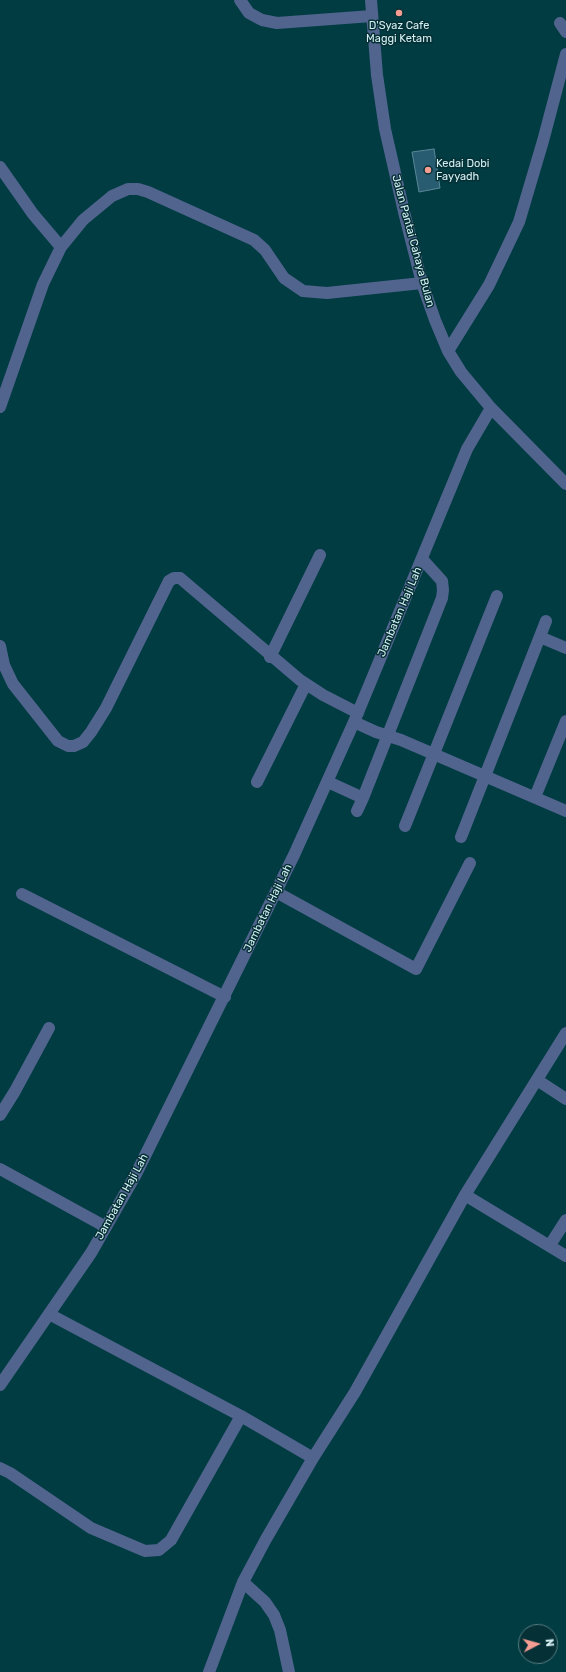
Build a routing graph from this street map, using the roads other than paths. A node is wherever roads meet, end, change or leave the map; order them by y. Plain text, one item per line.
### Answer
1 (240, 0) edge
2 (371, 0) edge
3 (372, 16) junction
4 (566, 54) edge
5 (0, 167) edge
6 (61, 247) junction
7 (422, 283) junction
8 (448, 351) junction
9 (0, 408) edge
10 (491, 408) junction
11 (566, 484) edge
12 (320, 555) dead end
13 (423, 560) junction
14 (497, 596) dead end
15 (546, 621) dead end
16 (540, 637) junction
17 (0, 646) edge
18 (566, 648) edge
19 (270, 657) junction
20 (306, 684) junction
21 (356, 717) junction
22 (566, 721) edge
23 (388, 736) junction
24 (433, 754) junction
25 (484, 776) junction
26 (257, 782) dead end
27 (328, 782) junction
28 (535, 797) junction
29 (363, 798) junction
30 (357, 811) dead end
31 (566, 811) edge
32 (405, 826) dead end
33 (461, 837) dead end
34 (470, 863) dead end
35 (276, 892) junction
36 (22, 894) dead end
37 (225, 997) junction
38 (49, 1028) dead end
39 (566, 1033) edge
40 (537, 1080) junction
41 (566, 1098) edge
42 (0, 1114) edge
43 (0, 1169) edge
44 (466, 1195) junction
45 (566, 1220) edge
46 (106, 1228) junction
47 (550, 1245) junction
48 (566, 1256) edge
49 (49, 1314) junction
50 (0, 1385) edge
51 (241, 1416) junction
52 (313, 1458) junction
53 (0, 1468) edge
54 (243, 1582) junction
55 (209, 1672) edge
56 (289, 1672) edge

1 - 3 street
2 - 3 street, Jalan Pantai Cahaya Bulan
3 - 7 street, Jalan Pantai Cahaya Bulan
4 - 8 street
5 - 6 street
6 - 7 street
6 - 9 street
7 - 8 street, Jalan Pantai Cahaya Bulan
8 - 10 street, Jalan Pantai Cahaya Bulan
10 - 11 street, Jalan Pantai Cahaya Bulan
10 - 13 street, Jambatan Haji Lah
12 - 19 street
13 - 21 street, Jambatan Haji Lah
13 - 23 street
14 - 24 street
15 - 16 street
16 - 18 street
16 - 25 street
17 - 19 street
19 - 20 street
20 - 21 street
20 - 26 street
21 - 23 street
21 - 27 street, Jambatan Haji Lah
22 - 28 street
23 - 24 street
23 - 29 street
24 - 25 street
24 - 32 street
25 - 28 street
25 - 33 street
27 - 29 street
27 - 35 street, Jambatan Haji Lah
28 - 31 street
29 - 30 street
34 - 35 street
35 - 37 street, Jambatan Haji Lah
36 - 37 street
37 - 46 street, Jambatan Haji Lah
38 - 42 street
39 - 40 street
40 - 41 street
40 - 44 street
43 - 46 street
44 - 47 street
44 - 52 street
45 - 47 street
46 - 49 street, Jambatan Haji Lah
47 - 48 street
49 - 50 street, Jambatan Haji Lah
49 - 51 street
51 - 52 street
51 - 53 street
52 - 54 street
54 - 55 street
54 - 56 street

